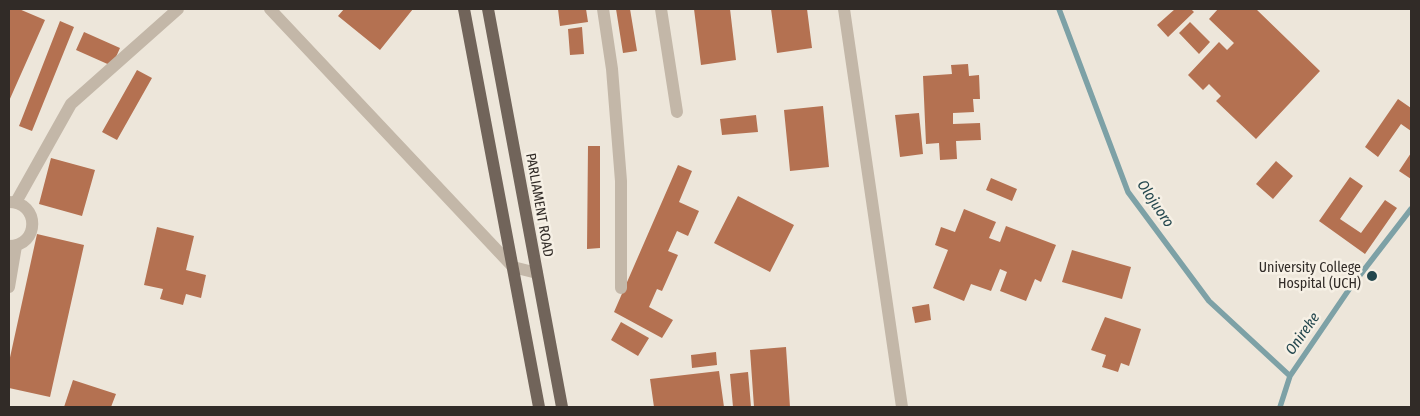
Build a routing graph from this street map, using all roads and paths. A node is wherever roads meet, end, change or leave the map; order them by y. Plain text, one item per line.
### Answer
1 (178, 9) edge
2 (270, 9) edge
3 (464, 9) edge
4 (488, 9) edge
5 (603, 9) edge
6 (661, 9) edge
7 (844, 9) edge
8 (677, 112) dead end
9 (12, 202) edge
10 (12, 246) edge
11 (512, 267) junction
12 (537, 273) junction
13 (9, 287) edge
14 (621, 288) dead end
15 (539, 407) edge
16 (562, 407) edge
17 (902, 407) edge

1 - 9 street
2 - 11 street
3 - 11 main road
4 - 12 main road, PARLIAMENT ROAD
5 - 14 street
6 - 8 street
7 - 17 street
9 - 10 street
10 - 13 street
11 - 12 street
11 - 15 main road
12 - 16 main road, PARLIAMENT ROAD

